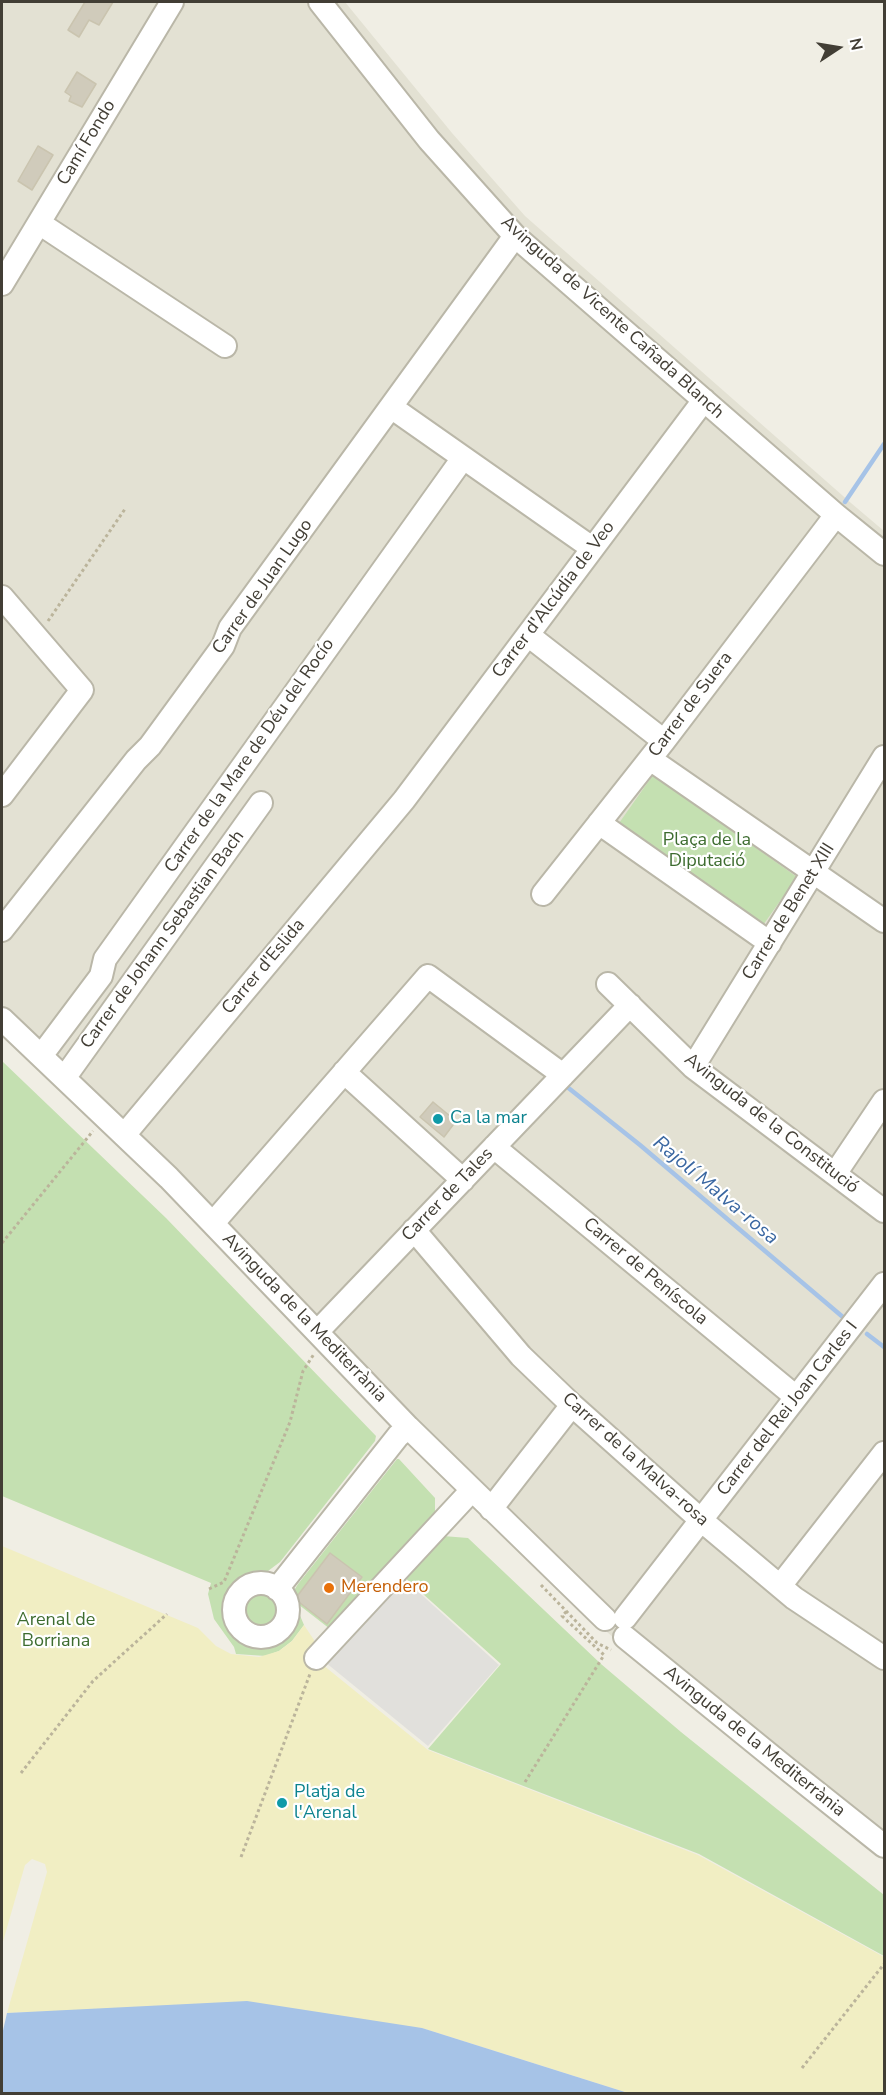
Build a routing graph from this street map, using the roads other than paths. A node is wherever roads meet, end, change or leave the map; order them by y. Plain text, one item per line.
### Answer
1 (172, 2) edge
2 (320, 2) edge
3 (39, 223) junction
4 (515, 236) junction
5 (2, 284) edge
6 (225, 346) dead end
7 (705, 400) junction
8 (391, 407) junction
9 (462, 458) junction
10 (836, 515) junction
11 (592, 548) junction
12 (885, 554) edge
13 (2, 597) edge
14 (528, 635) junction
15 (664, 741) junction
16 (885, 757) edge
17 (650, 759) junction
18 (2, 795) edge
19 (404, 800) joint
20 (261, 803) dead end
21 (599, 823) junction
22 (814, 872) junction
23 (543, 894) dead end
24 (885, 921) edge
25 (2, 930) edge
26 (770, 943) junction
27 (608, 984) dead end
28 (630, 1005) junction
29 (2, 1019) edge
30 (41, 1056) junction
31 (693, 1067) junction
32 (344, 1072) junction
33 (563, 1075) junction
34 (65, 1077) junction
35 (885, 1101) edge
36 (125, 1134) junction
37 (494, 1147) junction
38 (835, 1174) junction
39 (463, 1180) junction
40 (885, 1211) edge
41 (213, 1223) junction
42 (414, 1230) junction
43 (885, 1284) edge
44 (317, 1341) junction
45 (796, 1397) junction
46 (572, 1405) junction
47 (408, 1426) junction
48 (885, 1453) edge
49 (472, 1490) junction
50 (491, 1509) junction
51 (701, 1520) junction
52 (780, 1586) junction
53 (277, 1589) dead end
54 (618, 1625) junction
55 (316, 1658) road end
56 (885, 1658) edge
57 (885, 1846) edge

1 - 3 street, Camí Fondo
2 - 4 street, Avinguda de Vicente Cañada Blanch
3 - 5 street, Camí Fondo
3 - 6 street
4 - 7 street, Avinguda de Vicente Cañada Blanch
4 - 8 street, Carrer de Juan Lugo
7 - 10 street, Avinguda de Vicente Cañada Blanch
7 - 11 street, Carrer d'Alcúdia de Veo
8 - 9 street
8 - 25 street, Carrer de Juan Lugo
9 - 11 street
9 - 30 street, Carrer de la Mare de Déu del Rocío
10 - 12 street, Avinguda de Vicente Cañada Blanch
10 - 15 street, Carrer de Suera
11 - 14 street, Carrer d'Alcúdia de Veo
13 - 18 street
14 - 15 street
14 - 19 street, Carrer d'Alcúdia de Veo
15 - 17 street, Carrer de Suera
16 - 22 street, Carrer de Benet XIII
17 - 21 street, Carrer de Suera
17 - 22 street
19 - 36 street, Carrer d'Eslida
20 - 34 street, Carrer de Johann Sebastian Bach
21 - 23 street, Carrer de Suera
21 - 26 street
22 - 24 street
22 - 26 street, Carrer de Benet XIII
26 - 31 street, Carrer de Benet XIII
27 - 28 street, Avinguda de la Constitució
28 - 31 street, Avinguda de la Constitució
28 - 33 street, Carrer de Tales
29 - 30 street, Avinguda de la Mediterrània
30 - 34 street, Avinguda de la Mediterrània
31 - 38 street, Avinguda de la Constitució
32 - 33 street
32 - 39 street
32 - 41 street
33 - 37 street, Carrer de Tales
34 - 36 street, Avinguda de la Mediterrània
35 - 38 street
36 - 41 street, Avinguda de la Mediterrània
37 - 39 street, Carrer de Tales
37 - 45 street, Carrer de Peníscola
38 - 40 street, Avinguda de la Constitució
39 - 42 street, Carrer de Tales
41 - 44 street, Avinguda de la Mediterrània
42 - 44 street, Carrer de Tales
42 - 46 street, Carrer de la Malva-rosa
43 - 45 street, Carrer del Rei Joan Carles I
44 - 47 street, Avinguda de la Mediterrània
45 - 51 street, Carrer del Rei Joan Carles I
46 - 50 street
46 - 51 street, Carrer de la Malva-rosa
47 - 49 street, Avinguda de la Mediterrània
47 - 53 street
48 - 52 street
49 - 50 street, Avinguda de la Mediterrània
49 - 55 street
50 - 54 street, Avinguda de la Mediterrània
51 - 52 street, Carrer de la Malva-rosa
51 - 54 street, Carrer del Rei Joan Carles I
52 - 56 street, Carrer de la Malva-rosa
54 - 57 street, Avinguda de la Mediterrània

